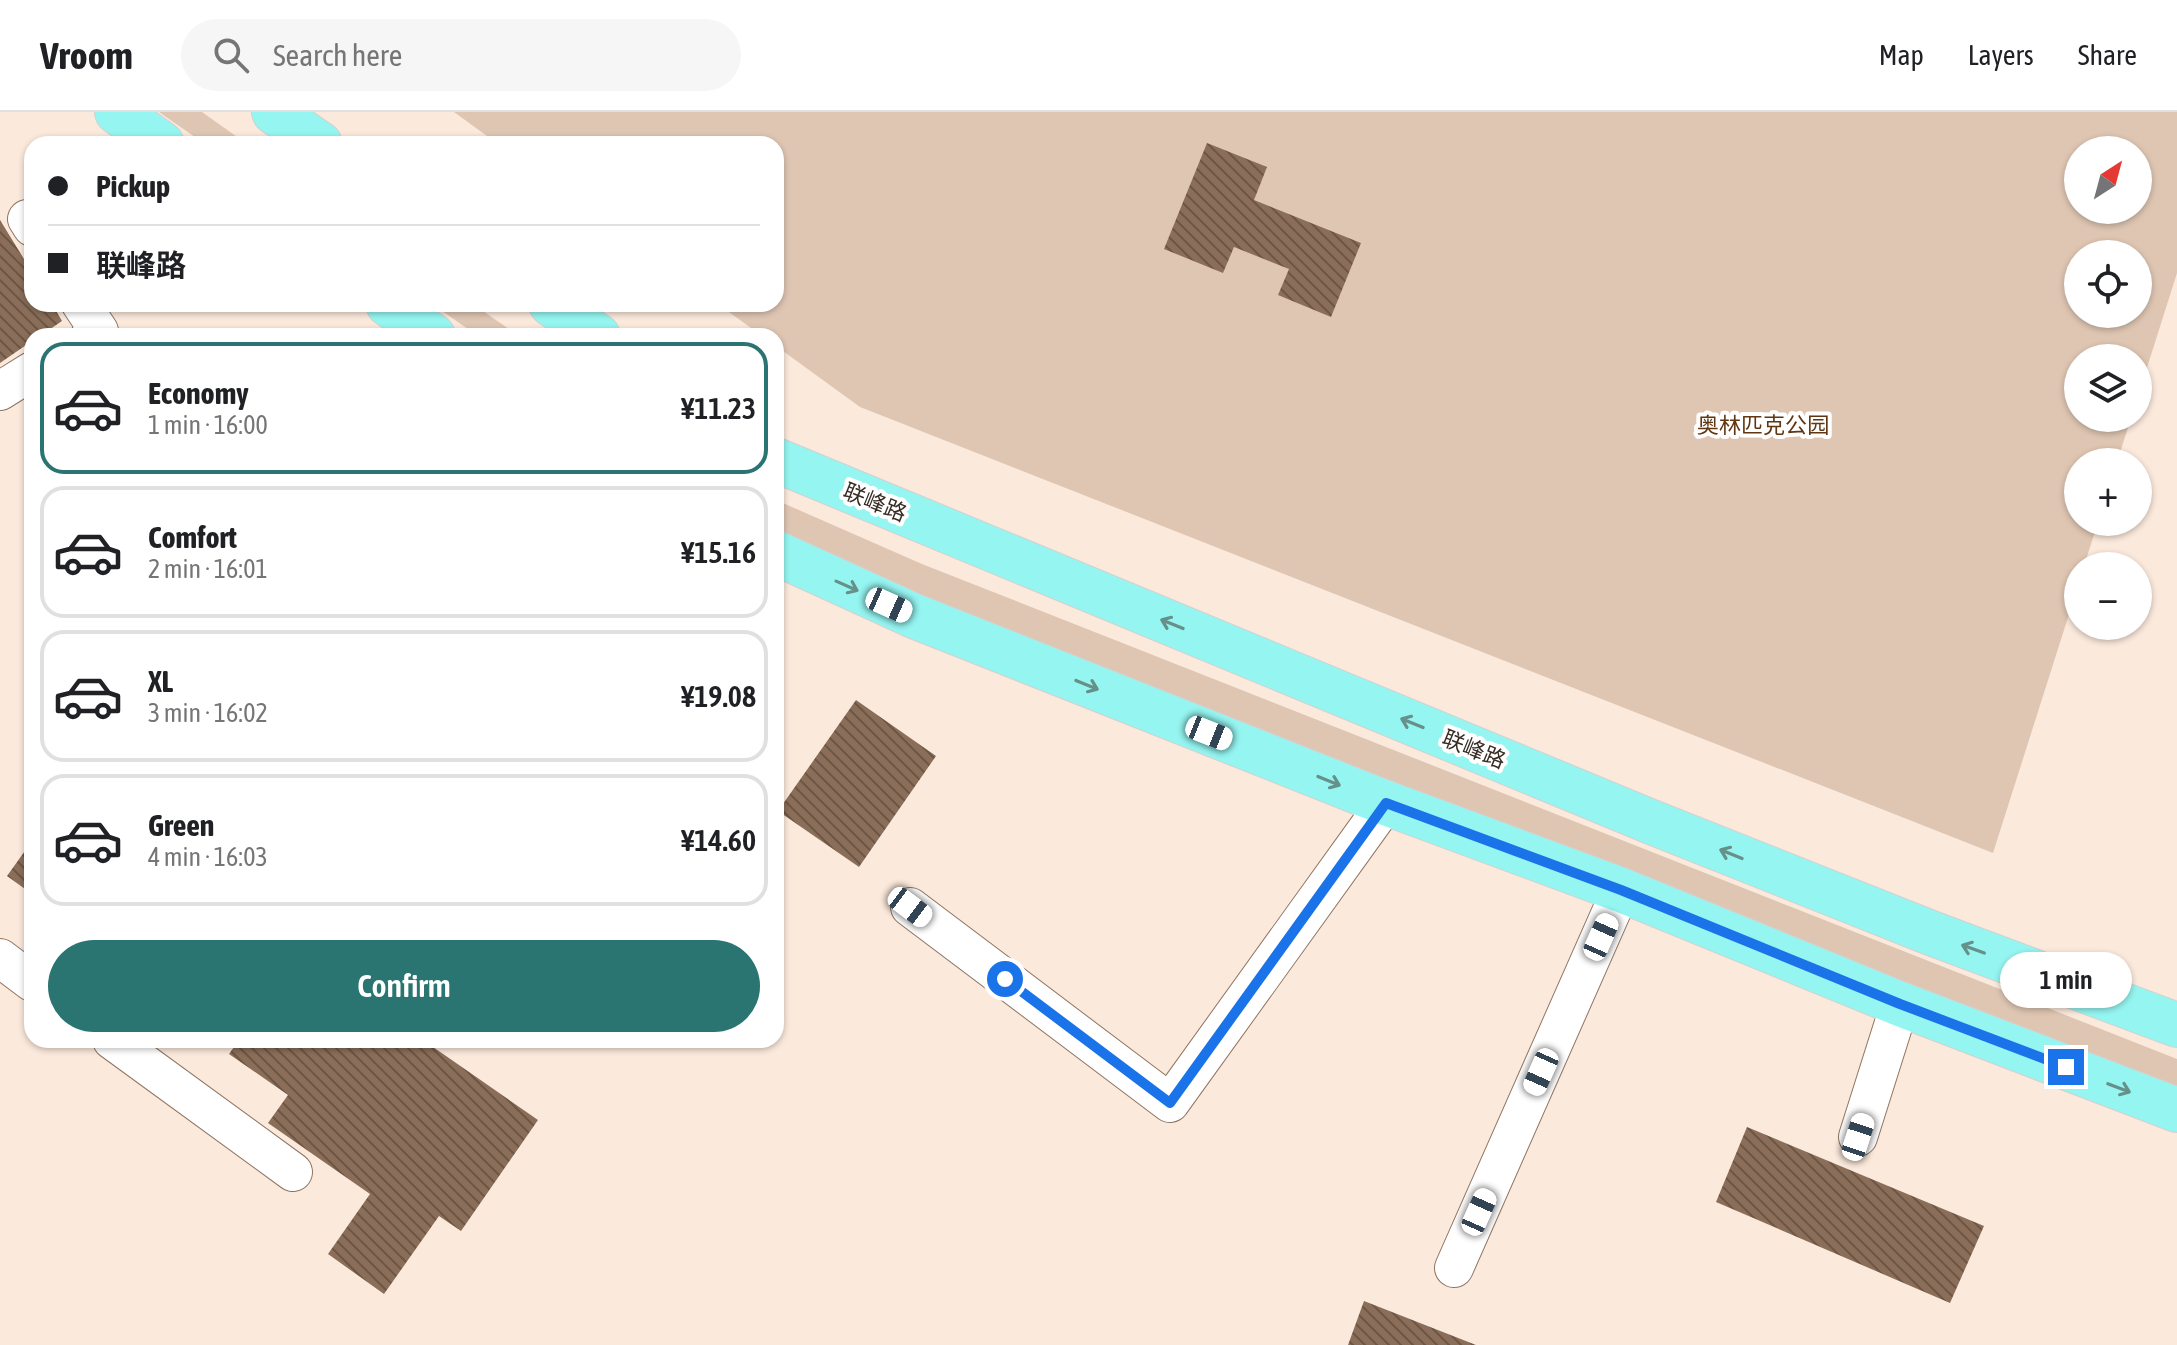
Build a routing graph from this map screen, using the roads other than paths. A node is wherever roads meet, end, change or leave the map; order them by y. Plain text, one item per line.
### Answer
1 (117, 112) edge
2 (274, 112) edge
3 (151, 136) edge
4 (308, 136) edge
5 (399, 312) edge
6 (563, 312) edge
7 (422, 328) edge
8 (586, 328) edge
9 (24, 376) edge
10 (0, 391) edge
11 (784, 463) edge
12 (784, 557) edge
13 (1386, 803) junction
14 (1621, 890) junction
15 (910, 907) dead end
16 (0, 958) edge
17 (24, 976) edge
18 (1900, 1004) junction
19 (2177, 1025) edge
20 (123, 1048) edge
21 (2177, 1110) edge
22 (1858, 1137) dead end
23 (293, 1172) dead end
24 (1454, 1268) dead end

1 - 3 main road
2 - 4 main road
5 - 7 main road
6 - 8 main road
9 - 10 lane
19 -> 11 main road, 联峰路
12 -> 13 main road
13 - 14 main road
13 - 15 lane
14 - 18 main road
14 - 24 lane
16 - 17 lane
18 -> 21 main road
18 - 22 lane
20 - 23 lane

